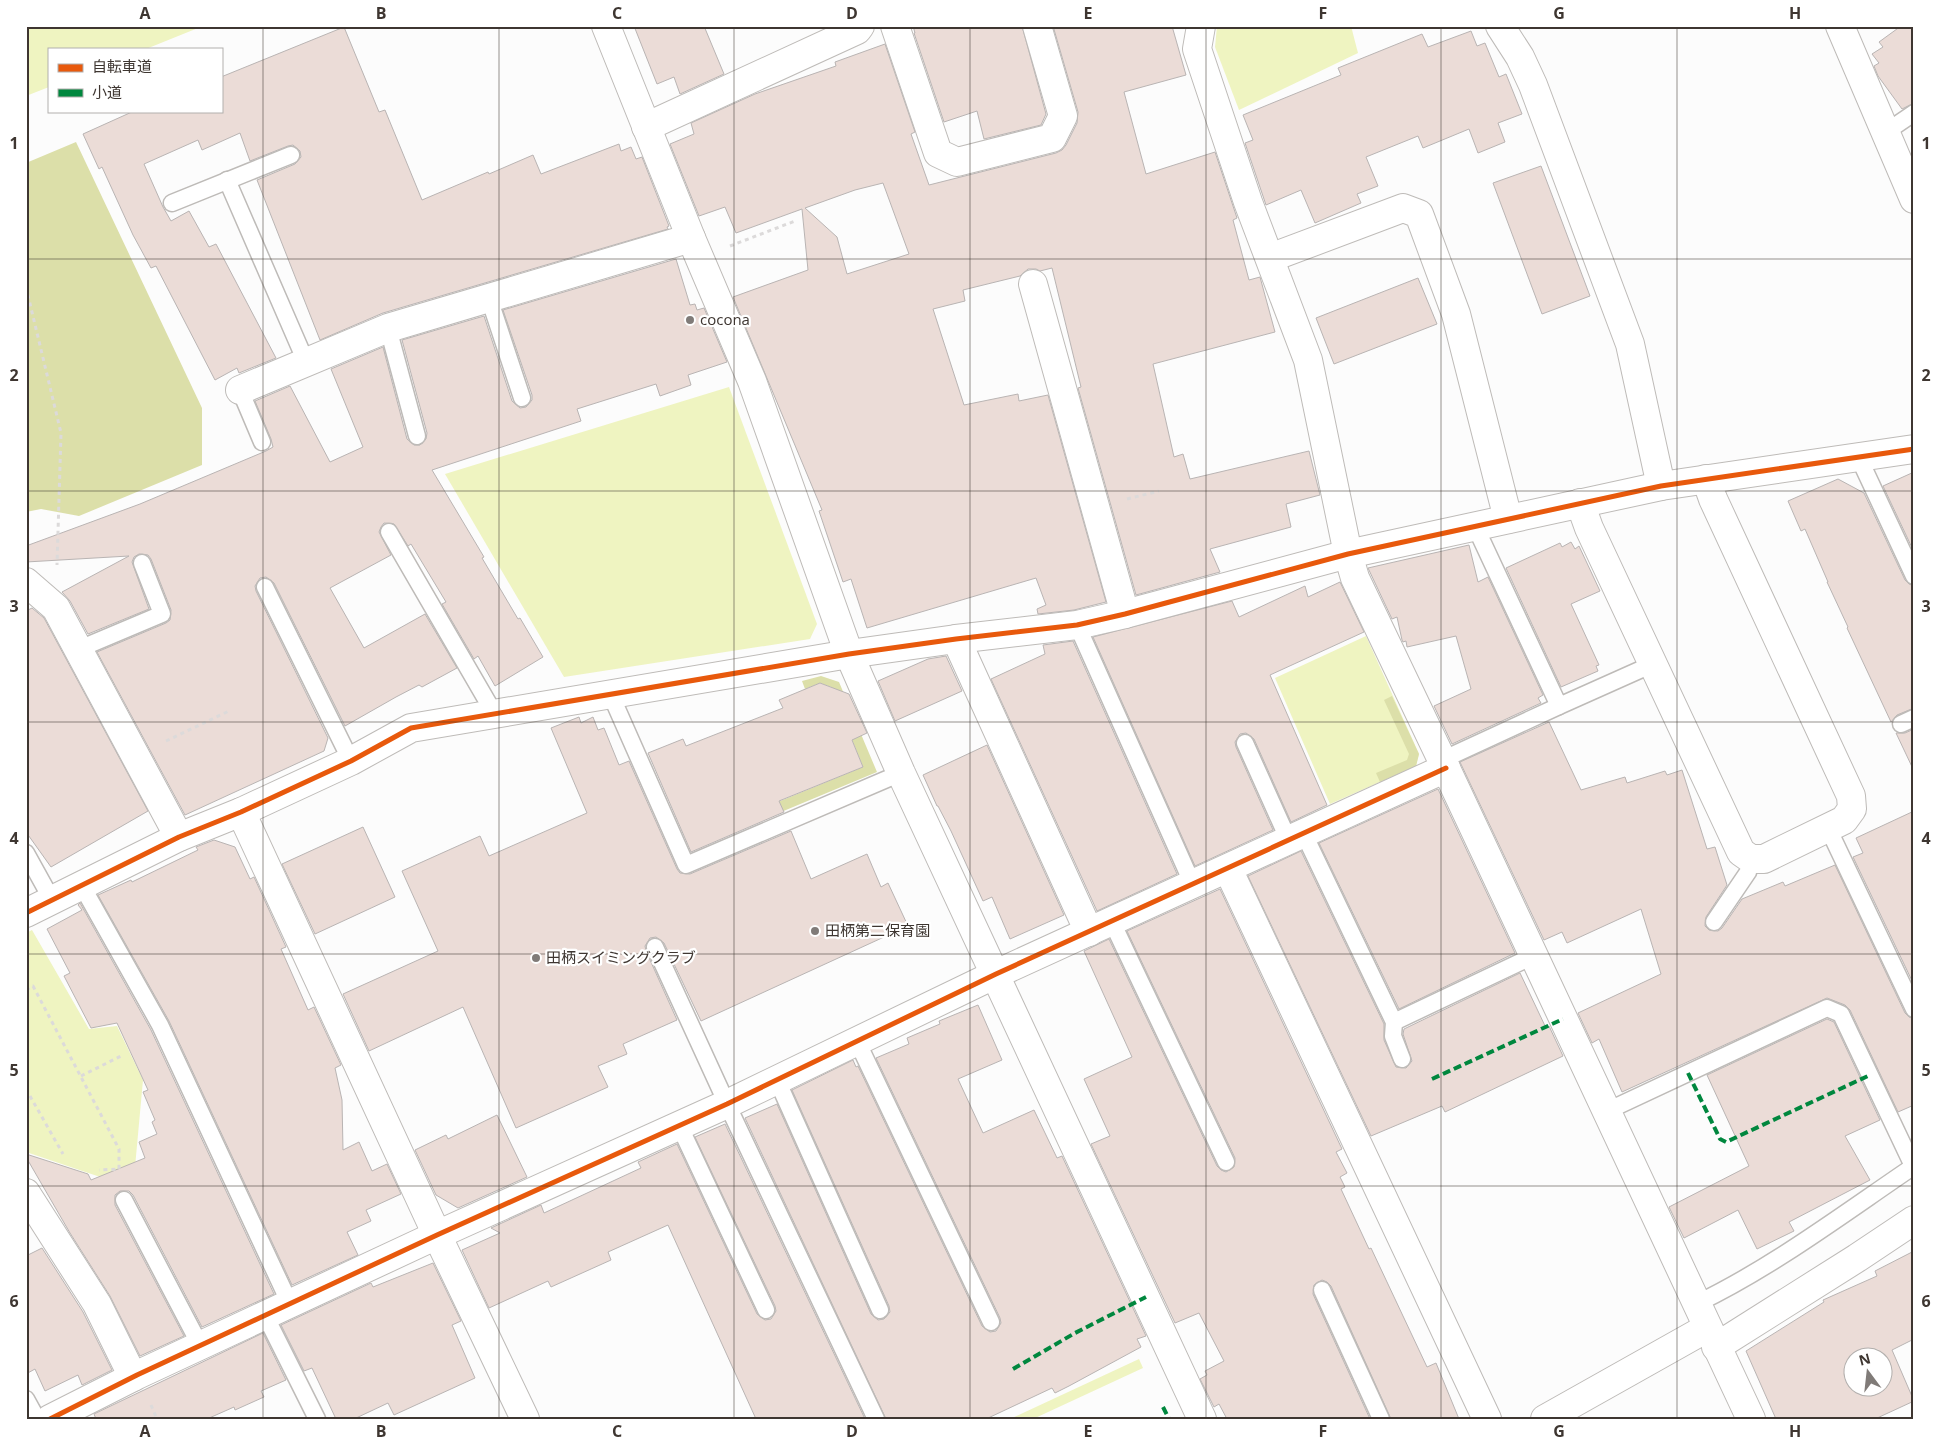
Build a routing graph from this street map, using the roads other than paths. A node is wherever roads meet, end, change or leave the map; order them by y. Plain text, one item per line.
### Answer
1 (606, 26) edge
2 (860, 26) edge
3 (895, 26) edge
4 (1037, 26) edge
5 (1201, 26) edge
6 (1500, 26) edge
7 (1840, 26) edge
8 (1914, 113) edge
9 (646, 127) junction
10 (1886, 132) junction
11 (291, 155) dead end
12 (227, 180) junction
13 (1914, 198) edge
14 (172, 203) dead end
15 (695, 248) junction
16 (1270, 258) junction
17 (1033, 284) dead end
18 (489, 298) junction
19 (388, 328) junction
20 (306, 362) junction
21 (240, 390) joint
22 (522, 398) dead end
23 (417, 436) dead end
24 (262, 442) dead end
25 (1914, 449) edge
26 (1859, 458) junction
27 (1706, 479) junction
28 (1661, 486) junction
29 (1580, 503) junction
30 (1508, 519) junction
31 (1475, 526) junction
32 (389, 532) dead end
33 (1348, 554) junction
34 (142, 563) dead end
35 (1914, 576) edge
36 (28, 586) edge
37 (265, 587) dead end
38 (1125, 614) junction
39 (1077, 625) junction
40 (956, 638) junction
41 (79, 649) junction
42 (849, 654) junction
43 (1654, 664) junction
44 (610, 693) junction
45 (1559, 706) junction
46 (494, 713) junction
47 (1245, 743) dead end
48 (351, 761) junction
49 (1444, 764) junction
50 (901, 773) junction
51 (241, 812) junction
52 (1828, 828) junction
53 (180, 837) junction
54 (1296, 838) junction
55 (26, 854) edge
56 (1751, 859) junction
57 (1228, 869) junction
58 (1193, 885) junction
59 (82, 886) junction
60 (52, 900) junction
61 (26, 912) edge
62 (1714, 922) dead end
63 (1100, 927) junction
64 (655, 946) dead end
65 (1533, 956) junction
66 (996, 974) junction
67 (1914, 1009) edge
68 (1394, 1022) junction
69 (857, 1041) junction
70 (1402, 1059) dead end
71 (777, 1080) junction
72 (727, 1104) junction
73 (1607, 1111) junction
74 (679, 1125) junction
75 (1226, 1162) dead end
76 (1913, 1166) edge
77 (26, 1193) edge
78 (124, 1200) dead end
79 (1914, 1220) edge
80 (437, 1235) junction
81 (1322, 1290) dead end
82 (290, 1304) junction
83 (766, 1310) dead end
84 (880, 1310) dead end
85 (264, 1316) junction
86 (991, 1322) dead end
87 (1706, 1326) junction
88 (200, 1345) junction
89 (133, 1377) junction
90 (26, 1399) edge
91 (49, 1418) edge
92 (317, 1419) edge
93 (525, 1419) edge
94 (876, 1419) edge
95 (1202, 1419) edge
96 (1381, 1419) edge
97 (1487, 1419) edge
98 (1545, 1419) edge
99 (1750, 1419) edge

1 - 9 street
2 - 9 street
3 - 4 street
5 - 16 street
6 - 28 street
7 - 10 street
8 - 10 lane
9 - 15 street
10 - 13 street
11 - 12 lane
12 - 14 lane
12 - 20 lane
15 - 18 street
15 - 42 street
16 - 30 street
16 - 33 street
17 - 38 street
18 - 19 street
18 - 22 lane
19 - 20 street
19 - 23 lane
20 - 21 street
21 - 24 lane
25 - 26 street
26 - 27 street
26 - 35 lane
27 - 28 street
27 - 52 street
28 - 29 street
29 - 30 street
29 - 43 street
30 - 31 street
31 - 33 street
31 - 45 lane
32 - 46 lane
33 - 38 street
33 - 49 street
34 - 41 lane
36 - 41 street
37 - 48 lane
38 - 39 street
39 - 40 street
39 - 58 lane
40 - 42 street
40 - 63 street
41 - 53 street
42 - 44 street
42 - 50 street
43 - 45 lane
43 - 56 street
44 - 46 street
44 - 50 lane
45 - 49 lane
46 - 48 street
47 - 54 lane
48 - 51 street
49 - 54 street
49 - 65 street
50 - 66 street
51 - 53 street
51 - 80 street
52 - 56 street
52 - 67 lane
53 - 59 street
54 - 57 street
54 - 68 lane
55 - 60 lane
56 - 62 lane
57 - 58 street
57 - 97 street
58 - 63 street
59 - 60 street
59 - 82 lane
60 - 61 street
63 - 66 street
63 - 75 lane
64 - 72 lane
65 - 68 lane
65 - 73 street
66 - 69 street
66 - 95 street
68 - 70 lane
69 - 71 street
69 - 86 lane
71 - 72 street
71 - 84 lane
72 - 74 street
72 - 94 lane
73 - 76 lane
73 - 87 street
74 - 80 street
74 - 83 lane
76 - 87 lane
77 - 89 street
78 - 88 lane
79 - 87 street
80 - 82 street
80 - 93 street
81 - 96 lane
82 - 85 street
85 - 88 street
85 - 92 lane
87 - 98 street
87 - 99 street
88 - 89 street
89 - 91 street
90 - 91 lane

